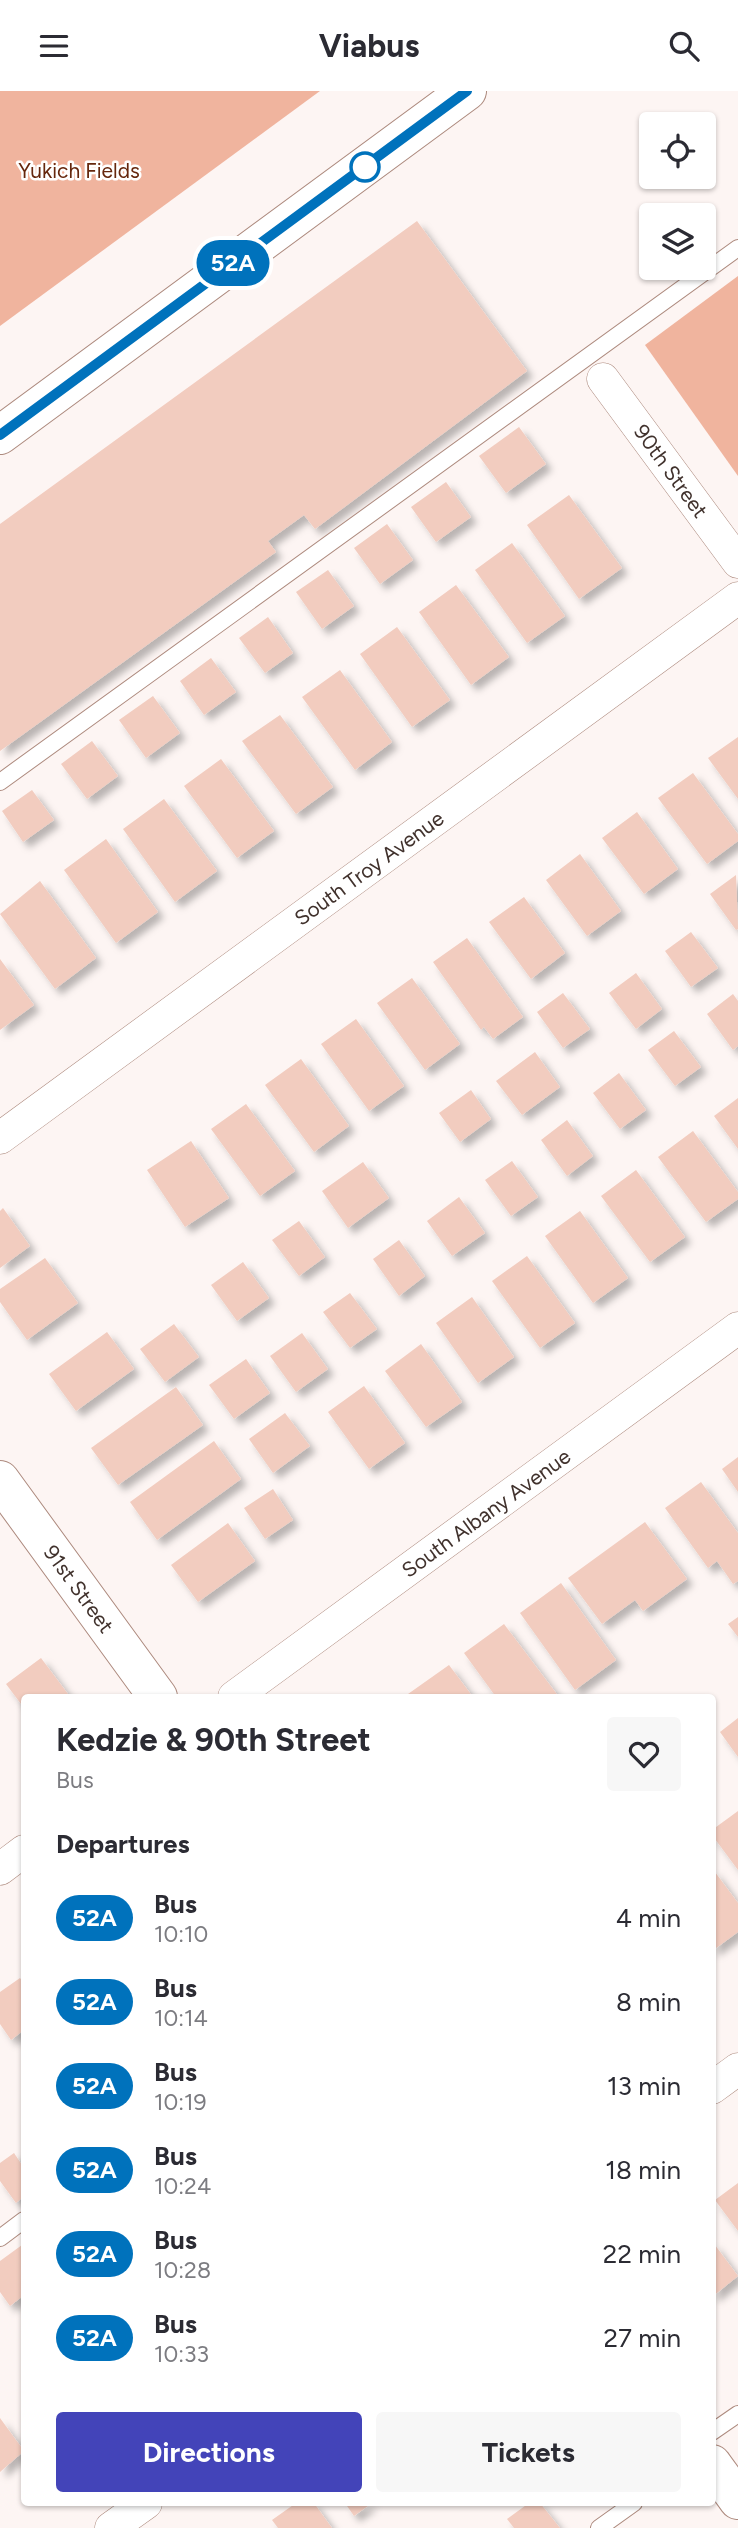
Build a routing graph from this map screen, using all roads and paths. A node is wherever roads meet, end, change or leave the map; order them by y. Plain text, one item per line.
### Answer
1 (467, 91) edge
2 (738, 249) edge
3 (603, 379) dead end
4 (0, 435) edge
5 (738, 562) edge
6 (738, 598) edge
7 (0, 782) edge
8 (0, 1138) edge
9 (738, 1328) edge
10 (3, 1490) edge
11 (156, 1694) edge
12 (238, 1694) edge
13 (21, 1853) edge
14 (0, 1869) edge
15 (738, 2069) edge
16 (716, 2085) edge
17 (21, 2222) edge
18 (0, 2238) edge
19 (738, 2414) edge
20 (716, 2429) edge
21 (716, 2470) edge
22 (738, 2500) edge
23 (142, 2506) edge
24 (630, 2506) edge
25 (111, 2528) edge
26 (599, 2528) edge

1 - 4 main road
2 - 7 lane
3 - 5 street, 90th Street
6 - 8 street, South Troy Avenue
9 - 12 street, South Albany Avenue
10 - 11 main road, 91st Street
13 - 14 street
15 - 16 street
17 - 18 lane
19 - 20 lane
21 - 22 main road
23 - 25 street
24 - 26 lane

